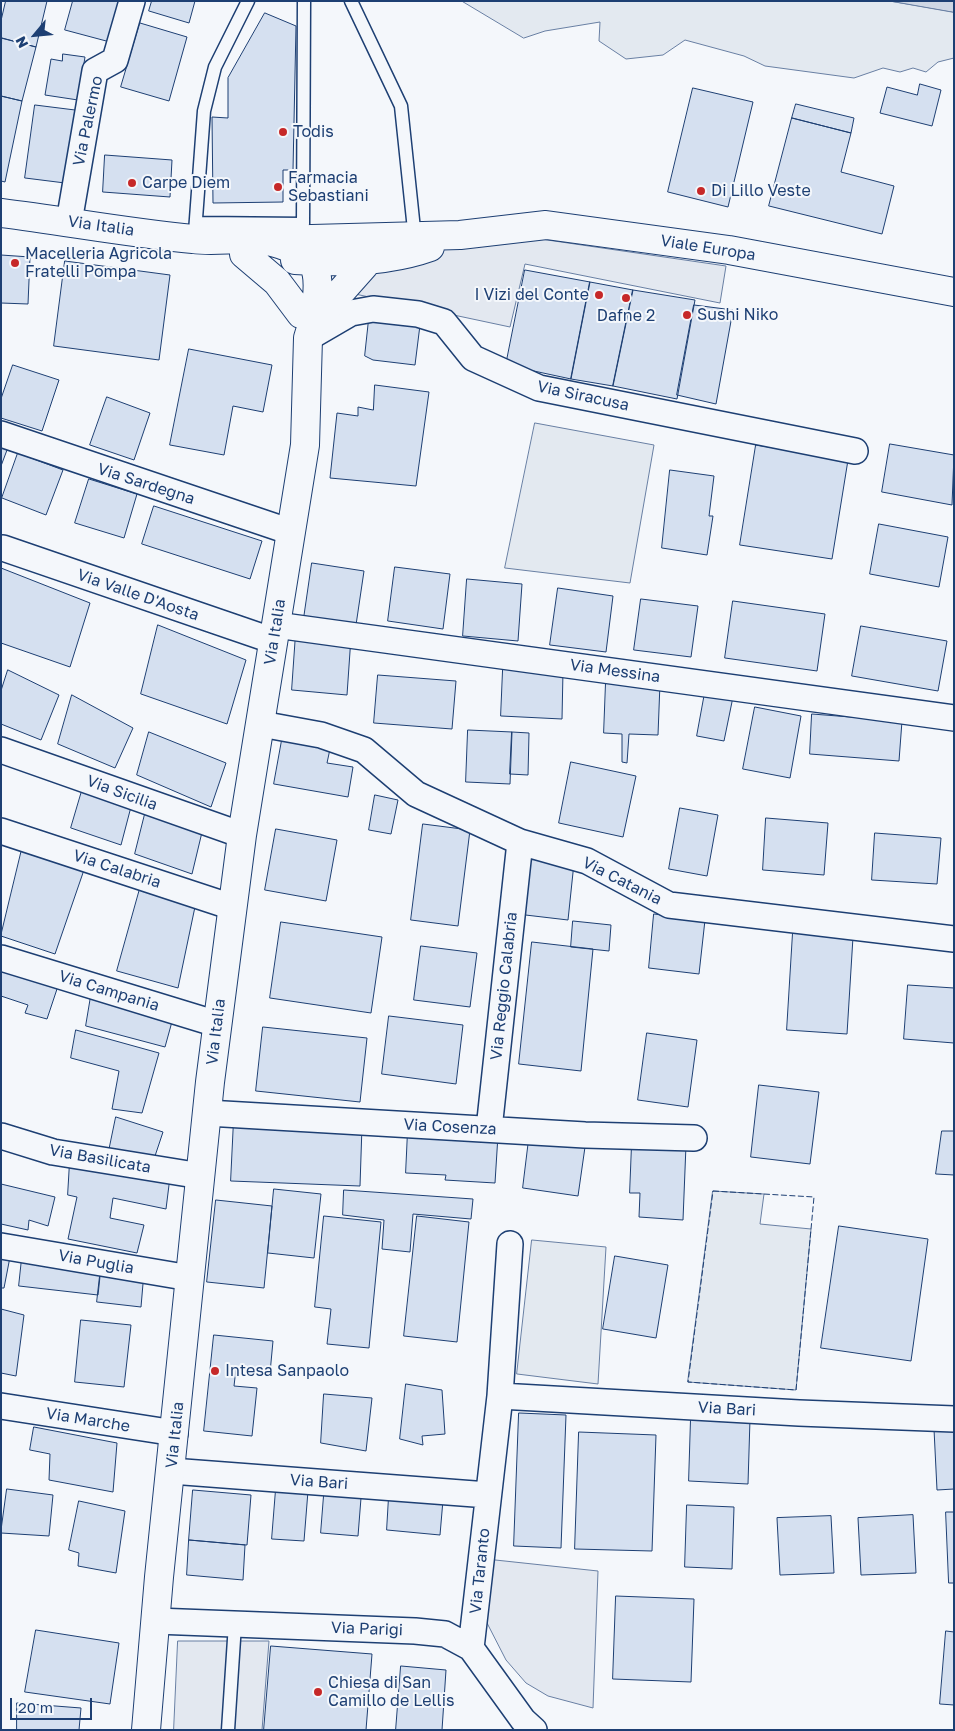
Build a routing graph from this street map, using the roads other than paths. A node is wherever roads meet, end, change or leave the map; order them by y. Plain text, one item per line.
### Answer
1 (132, 1) edge
2 (248, 1) edge
3 (304, 1) edge
4 (351, 1) edge
5 (1, 213) edge
6 (69, 222) junction
7 (197, 236) junction
8 (337, 239) junction
9 (413, 244) junction
10 (253, 247) junction
11 (369, 260) junction
12 (311, 261) junction
13 (954, 292) edge
14 (308, 325) junction
15 (1, 434) edge
16 (856, 451) dead end
17 (291, 532) junction
18 (3, 548) dead end
19 (275, 632) junction
20 (954, 718) edge
21 (261, 724) junction
22 (1, 750) edge
23 (1, 831) edge
24 (242, 835) junction
25 (520, 842) junction
26 (232, 907) junction
27 (954, 939) edge
28 (1, 958) edge
29 (217, 1024) junction
30 (207, 1114) junction
31 (489, 1130) junction
32 (1, 1136) edge
33 (694, 1138) dead end
34 (201, 1176) junction
35 (510, 1244) dead end
36 (1, 1246) edge
37 (190, 1278) junction
38 (500, 1396) junction
39 (1, 1406) edge
40 (954, 1419) edge
41 (175, 1434) junction
42 (172, 1471) junction
43 (488, 1494) junction
44 (156, 1621) junction
45 (235, 1624) junction
46 (471, 1648) junction
47 (146, 1730) edge
48 (228, 1730) edge
49 (534, 1730) edge

1 - 6 street, Via Palermo
2 - 7 lane
3 - 7 lane
4 - 9 lane
5 - 6 main road, Via Italia
6 - 7 main road, Via Italia
7 - 10 main road, Via Italia
8 - 9 main road, Viale Europa
8 - 10 main road, Viale Europa
8 - 12 main road
9 - 11 main road, Viale Europa
9 - 13 main road, Viale Europa
10 - 12 main road, Via Italia
10 - 14 main road
11 - 12 main road, Viale Europa
11 - 14 main road
12 - 14 main road, Via Italia
14 - 16 street, Via Siracusa
14 - 17 main road, Via Italia
15 - 17 street, Via Sardegna
17 - 19 main road, Via Italia
18 - 19 street, Via Valle D'Aosta
19 - 20 street, Via Messina
19 - 21 main road, Via Italia
21 - 24 main road, Via Italia
21 - 25 street, Via Catania
22 - 24 street, Via Sicilia
23 - 26 street, Via Calabria
24 - 26 main road, Via Italia
25 - 27 street, Via Catania
25 - 31 street, Via Reggio Calabria
26 - 29 main road, Via Italia
28 - 29 street, Via Campania
29 - 30 main road, Via Italia
30 - 31 street, Via Cosenza
30 - 34 main road, Via Italia
31 - 33 street, Via Cosenza
32 - 34 street, Via Basilicata
34 - 37 main road, Via Italia
35 - 38 street
36 - 37 street, Via Puglia
37 - 41 main road, Via Italia
38 - 40 street, Via Bari
38 - 43 street
39 - 41 street, Via Marche
41 - 42 main road, Via Italia
42 - 43 street, Via Bari
42 - 44 main road, Via Italia
43 - 46 street, Via Taranto
44 - 45 street, Via Parigi
44 - 47 main road, Via Italia
45 - 46 street, Via Parigi
45 - 48 lane
46 - 49 street, Via Parigi

